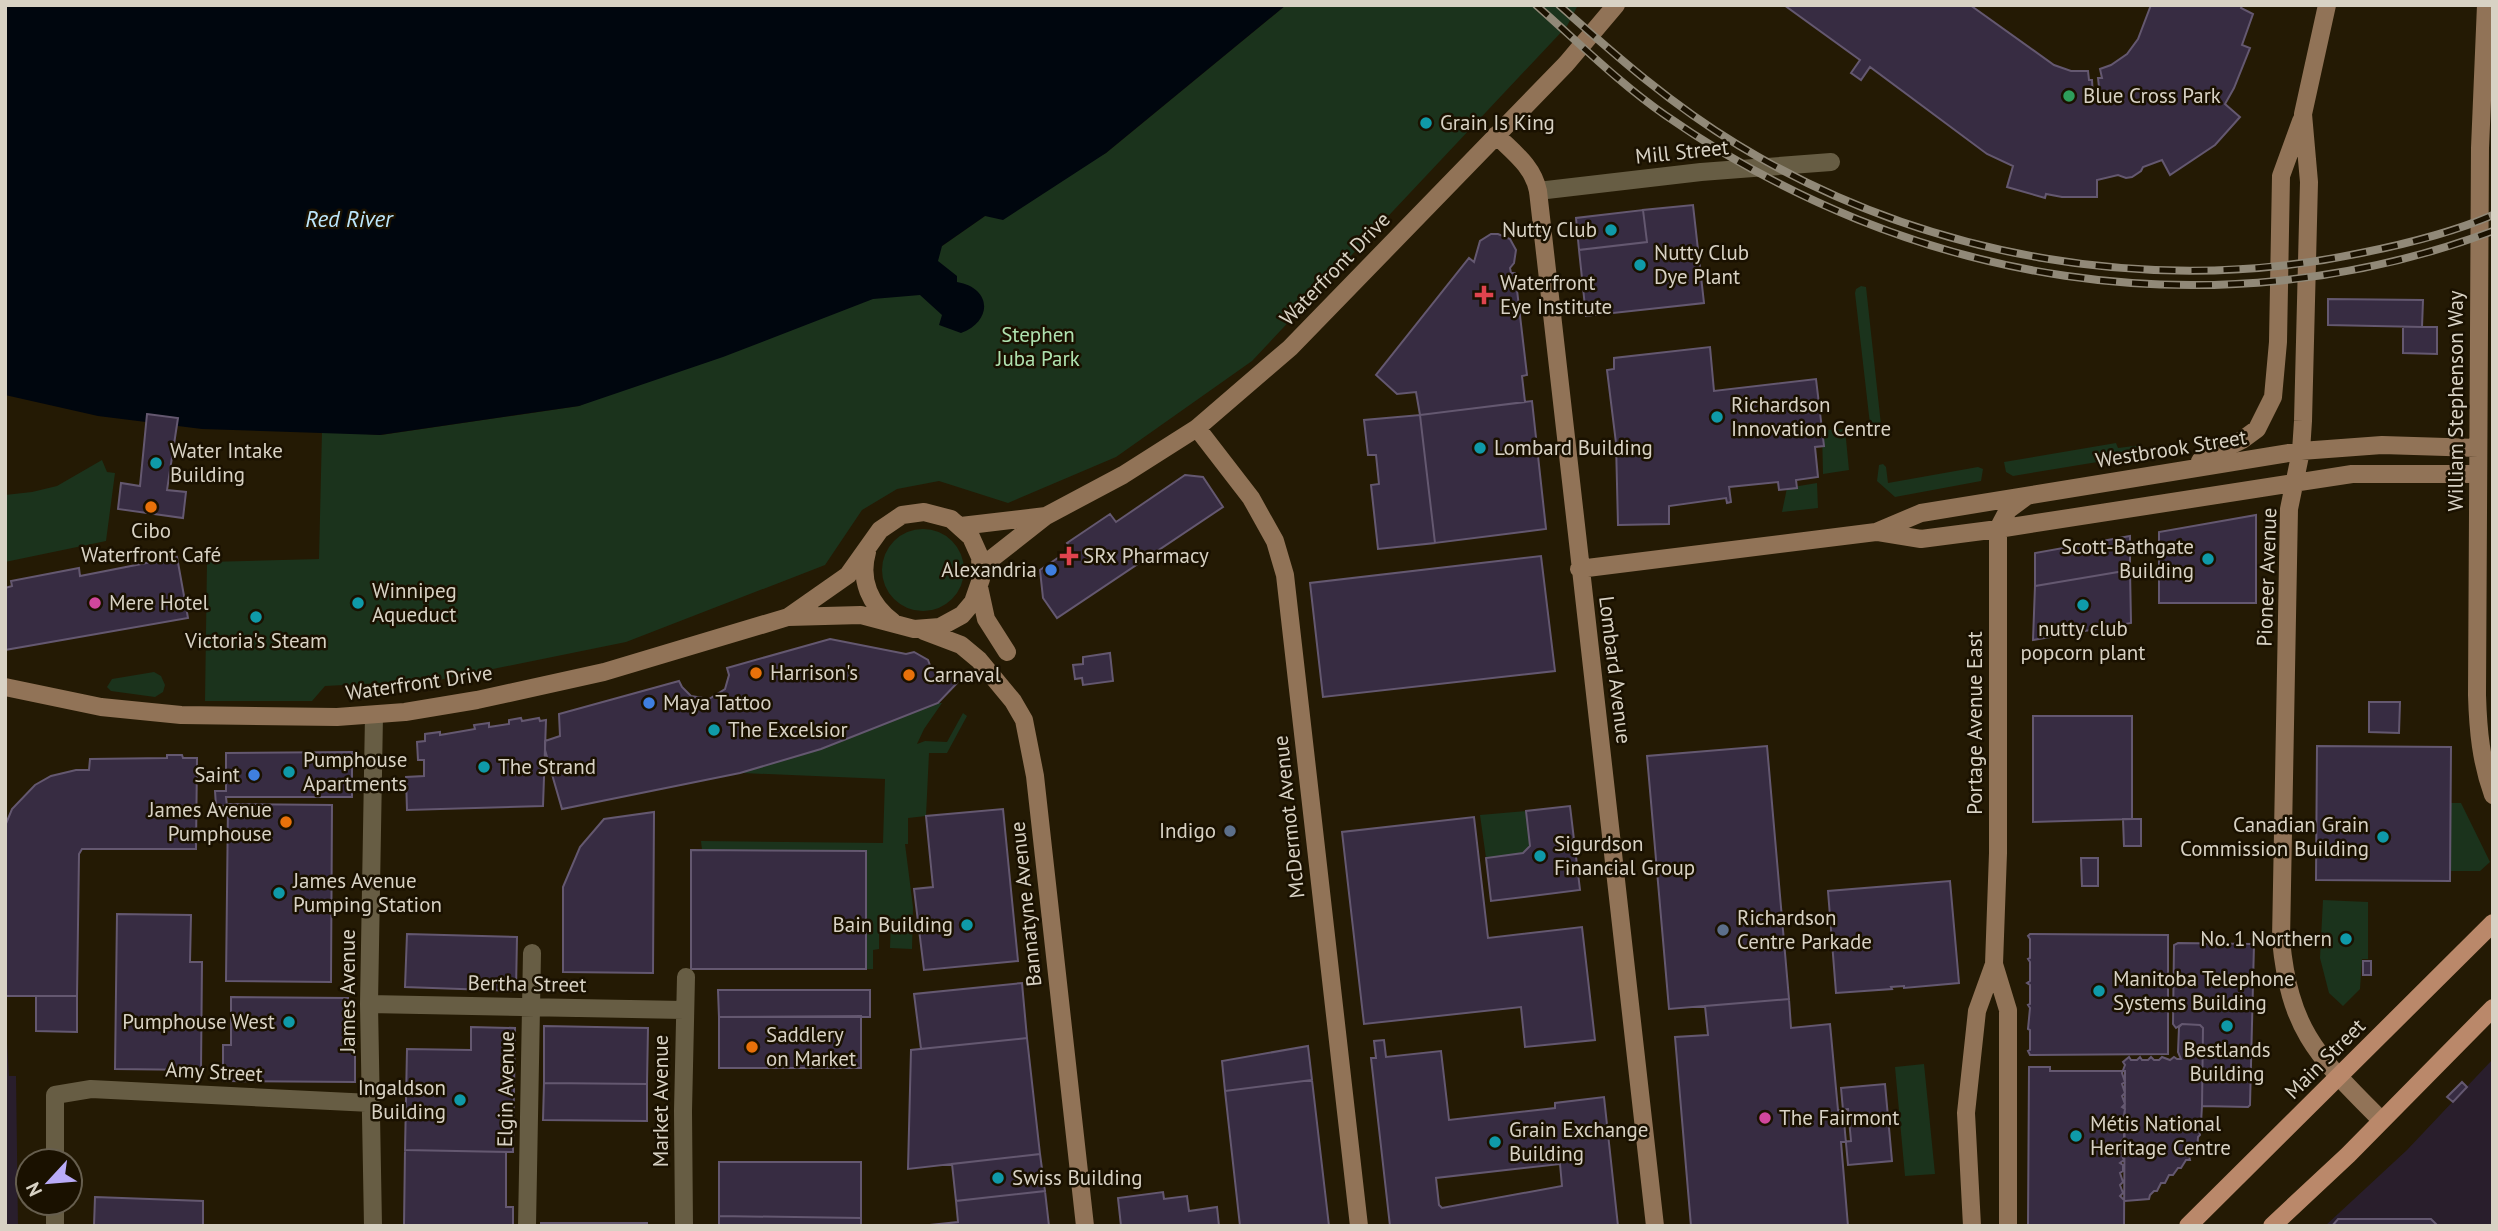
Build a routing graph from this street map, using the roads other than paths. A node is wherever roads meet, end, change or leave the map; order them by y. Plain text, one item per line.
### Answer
1 (1616, 5) edge
2 (2327, 5) edge
3 (2486, 5) edge
4 (2303, 114) junction
5 (1496, 135) junction
6 (1831, 162) dead end
7 (1538, 191) junction
8 (1197, 428) junction
9 (2478, 448) junction
10 (2301, 451) junction
11 (2181, 471) junction
12 (2478, 474) junction
13 (2295, 482) junction
14 (2029, 494) junction
15 (1046, 516) junction
16 (961, 526) junction
17 (1998, 529) junction
18 (1876, 532) junction
19 (868, 549) junction
20 (981, 567) junction
21 (1579, 569) junction
22 (979, 587) junction
23 (788, 617) junction
24 (900, 625) junction
25 (920, 630) junction
26 (1007, 652) dead end
27 (5, 687) edge
28 (374, 715) junction
29 (2493, 795) edge
30 (2493, 923) edge
31 (532, 953) dead end
32 (1994, 964) junction
33 (686, 977) dead end
34 (369, 1004) junction
35 (530, 1007) junction
36 (2493, 1008) edge
37 (684, 1010) junction
38 (2340, 1077) junction
39 (371, 1103) junction
40 (2382, 1120) junction
41 (55, 1147) edge
42 (373, 1226) edge
43 (527, 1226) edge
44 (684, 1226) edge
45 (1085, 1226) edge
46 (1359, 1226) edge
47 (1656, 1226) edge
48 (1972, 1226) edge
49 (2008, 1226) edge
50 (2188, 1226) edge
51 (2272, 1226) edge

1 - 5 street, Waterfront Drive
2 - 4 street, Pioneer Avenue
3 - 9 street, William Stephenson Way
4 - 10 street, Pioneer Avenue
4 - 11 street
5 - 7 street, Lombard Avenue
5 - 8 street, Waterfront Drive
6 - 7 street, Mill Street
7 - 21 street, Lombard Avenue
8 - 15 street, Waterfront Drive
8 - 46 street, McDermot Avenue
9 - 10 street, Westbrook Street
9 - 12 street, William Stephenson Way
10 - 11 street, Westbrook Street
10 - 13 street, Pioneer Avenue
11 - 14 street, Westbrook Street
12 - 13 street, Westbrook Street
12 - 29 street, William Stephenson Way
13 - 17 street, Westbrook Street
13 - 38 street, Pioneer Avenue
14 - 17 street
14 - 18 street, Westbrook Street
15 - 16 street, Waterfront Drive
15 - 20 street, Waterfront Drive
16 - 19 street, Waterfront Drive
16 - 20 street, Waterfront Drive
17 - 18 street, Westbrook Street
17 - 32 street, Portage Avenue East
18 - 21 street, Westbrook Street
19 - 23 street, Waterfront Drive
19 - 24 street, Waterfront Drive
20 - 22 street, Waterfront Drive
21 - 47 street, Lombard Avenue
22 - 25 street, Waterfront Drive
22 - 26 street
23 - 24 street, Waterfront Drive
23 - 28 street, Waterfront Drive
24 - 25 street, Waterfront Drive
25 - 45 street, Bannatyne Avenue
27 - 28 street, Waterfront Drive
28 - 34 street, James Avenue
30 - 38 main road, Main Street
31 - 35 street, Elgin Avenue
32 - 48 street, Portage Avenue East
32 - 49 street, Portage Avenue East
33 - 37 street, Market Avenue
34 - 35 street, Bertha Street
34 - 39 street, James Avenue
35 - 37 street, Bertha Street
35 - 43 street, Elgin Avenue
36 - 40 main road
37 - 44 street, Market Avenue
38 - 40 street, Pioneer Avenue
38 - 50 main road, Main Street
39 - 41 street, Amy Street
39 - 42 street, James Avenue
40 - 51 main road

